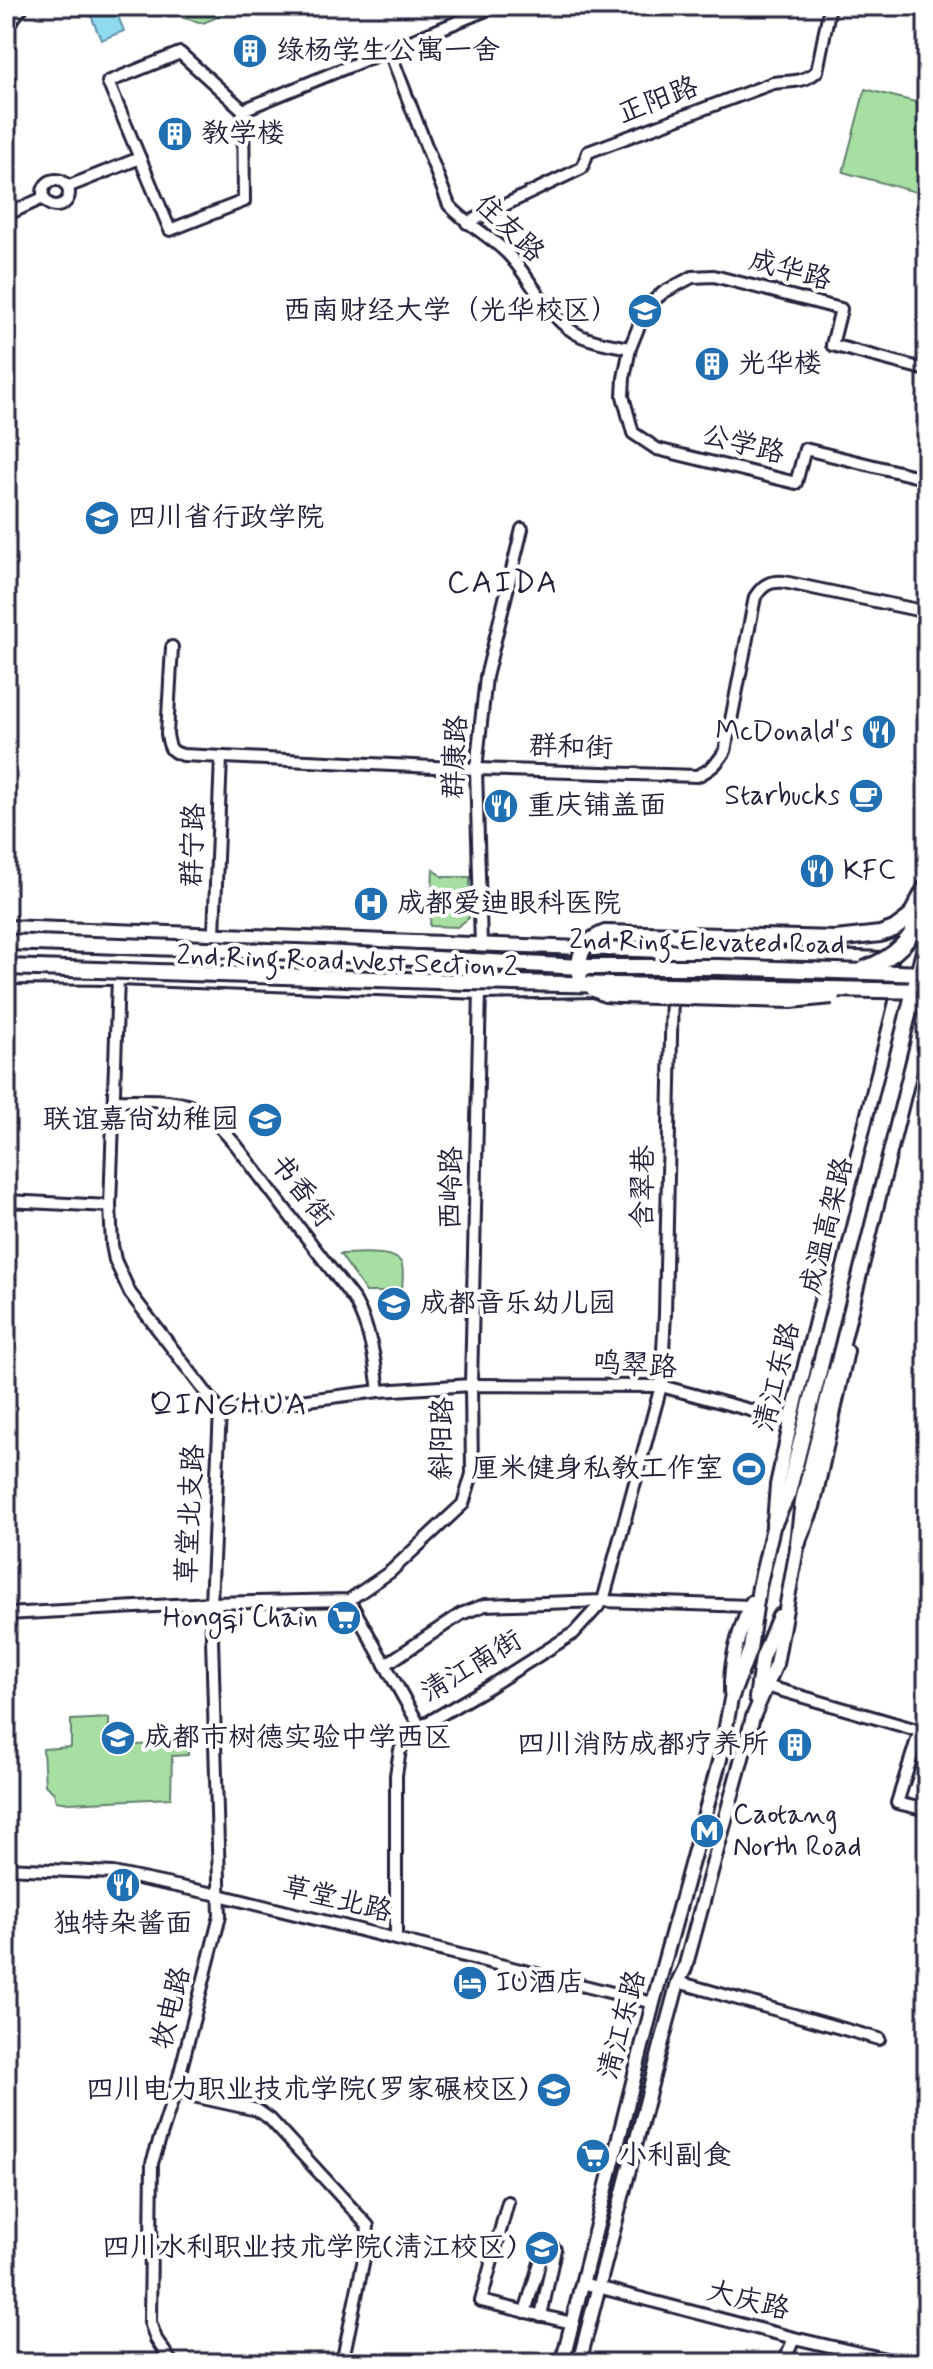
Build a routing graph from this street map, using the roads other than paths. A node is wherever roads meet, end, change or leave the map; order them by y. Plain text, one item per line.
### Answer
1 (22, 6) edge
2 (496, 6) edge
3 (830, 6) edge
4 (6, 26) edge
5 (389, 50) junction
6 (243, 110) junction
7 (140, 158) junction
8 (67, 187) junction
9 (43, 198) junction
10 (6, 215) edge
11 (467, 223) junction
12 (630, 348) junction
13 (927, 370) edge
14 (927, 446) edge
15 (522, 529) dead end
16 (927, 612) edge
17 (172, 647) dead end
18 (221, 757) junction
19 (476, 769) junction
20 (927, 883) edge
21 (927, 894) edge
22 (6, 927) edge
23 (214, 934) junction
24 (927, 939) edge
25 (6, 942) edge
26 (481, 946) junction
27 (907, 960) junction
28 (927, 961) edge
29 (6, 967) edge
30 (857, 972) junction
31 (927, 974) edge
32 (6, 977) edge
33 (118, 978) junction
34 (672, 989) junction
35 (480, 992) junction
36 (898, 992) junction
37 (927, 995) edge
38 (927, 1016) edge
39 (114, 1100) junction
40 (6, 1201) edge
41 (110, 1206) junction
42 (827, 1369) junction
43 (471, 1385) junction
44 (661, 1386) junction
45 (379, 1391) junction
46 (220, 1411) junction
47 (791, 1421) junction
48 (774, 1523) junction
49 (798, 1543) junction
50 (759, 1587) junction
51 (788, 1593) junction
52 (349, 1600) junction
53 (603, 1601) junction
54 (211, 1603) junction
55 (750, 1606) junction
56 (6, 1614) edge
57 (385, 1665) junction
58 (766, 1686) junction
59 (731, 1699) junction
60 (753, 1717) junction
61 (420, 1727) junction
62 (923, 1732) edge
63 (927, 1810) edge
64 (6, 1868) edge
65 (219, 1895) junction
66 (396, 1939) junction
67 (678, 1982) junction
68 (653, 2003) junction
69 (879, 2039) dead end
70 (175, 2092) junction
71 (508, 2202) dead end
72 (582, 2283) junction
73 (598, 2288) junction
74 (525, 2312) junction
75 (541, 2316) junction
76 (572, 2323) junction
77 (794, 2338) junction
78 (927, 2350) edge
79 (172, 2363) edge
80 (342, 2363) edge
81 (562, 2363) edge
82 (579, 2363) edge
83 (790, 2363) edge
84 (903, 2363) edge
85 (924, 2363) edge

1 - 4 main road
2 - 5 street
3 - 11 street, 正阳路
5 - 6 street
5 - 11 street, 住友路
6 - 7 street
6 - 7 street
7 - 8 street
8 - 9 street
8 - 9 street
9 - 10 street
11 - 12 street, 住友路
12 - 13 street, 成华路
12 - 14 street, 公学路
15 - 19 street, 群康路
16 - 19 street, 群和街
17 - 18 street, 群和街
18 - 19 street, 群和街
18 - 23 street, 群宁路
19 - 26 street, 群康路
20 - 27 main road, 清江东路
20 - 36 highway, bridge
21 - 30 highway, bridge
22 - 23 main road, 2nd Ring Road West Section 2
23 - 26 main road, 2nd Ring Road West Section 2
24 - 42 highway, 成温高架路, bridge
25 - 30 highway, 2nd Ring Elevated Road, bridge
26 - 27 main road, 2nd Ring Road West Section 2
26 - 35 street, 群康路
27 - 28 main road, 2nd Ring Road West Section 2
27 - 36 main road, 清江东路
29 - 36 highway, 2nd Ring Elevated Road, bridge
30 - 31 highway, 2nd Ring Elevated Road, bridge
32 - 33 main road, 2nd Ring Road West Section 2
33 - 35 main road, 2nd Ring Road West Section 2
33 - 39 street, 草堂北支路
34 - 35 main road, 2nd Ring Road West Section 2
34 - 36 main road, 2nd Ring Road West Section 2
34 - 44 street, 含翠巷
35 - 43 street, 西岭路
36 - 37 highway, 2nd Ring Elevated Road, bridge
36 - 47 main road, 清江东路
37 - 42 highway, 成温高架路
38 - 49 main road, 清江东路
39 - 41 street, 草堂北支路
39 - 45 street, 书香街
40 - 41 street
41 - 46 street, 草堂北支路
42 - 48 highway, 成温高架路
42 - 49 highway, 成温高架路
43 - 44 street, 鸣翠路
43 - 45 street, 斜阳路
43 - 52 street, 斜阳路
44 - 47 street, 鸣翠路
44 - 53 street, 含翠巷
45 - 46 street, 斜阳路
46 - 54 street, 草堂北支路
47 - 48 main road, 清江东路
48 - 50 main road, 清江东路
49 - 51 main road, 清江东路
50 - 55 main road, 清江东路
50 - 59 main road, 清江东路
51 - 58 main road, 清江东路
51 - 60 main road, 清江东路
52 - 54 street
52 - 57 street
53 - 55 street
53 - 57 street
53 - 61 street, 清江南街
54 - 56 street
54 - 65 street, 草堂北支路
55 - 59 main road, 清江东路
57 - 61 street
58 - 60 main road, 清江东路
58 - 62 street
59 - 68 main road, 清江东路
60 - 67 main road, 清江东路
61 - 66 street, 清江南街
62 - 63 street
64 - 65 street, 草堂北路
65 - 66 street, 草堂北路
65 - 70 street, 牧电路
66 - 68 street, 草堂北路
67 - 69 street
67 - 73 main road, 清江东路
68 - 72 main road, 清江东路
70 - 79 street, 牧电路
70 - 80 street
71 - 74 street
72 - 73 street, 大庆路
72 - 76 main road, 清江东路
73 - 77 street, 大庆路
73 - 82 main road, 清江东路
74 - 75 street
74 - 75 street
75 - 76 street
76 - 81 main road, 清江东路
77 - 83 street
77 - 84 street, 大庆路
78 - 85 street

